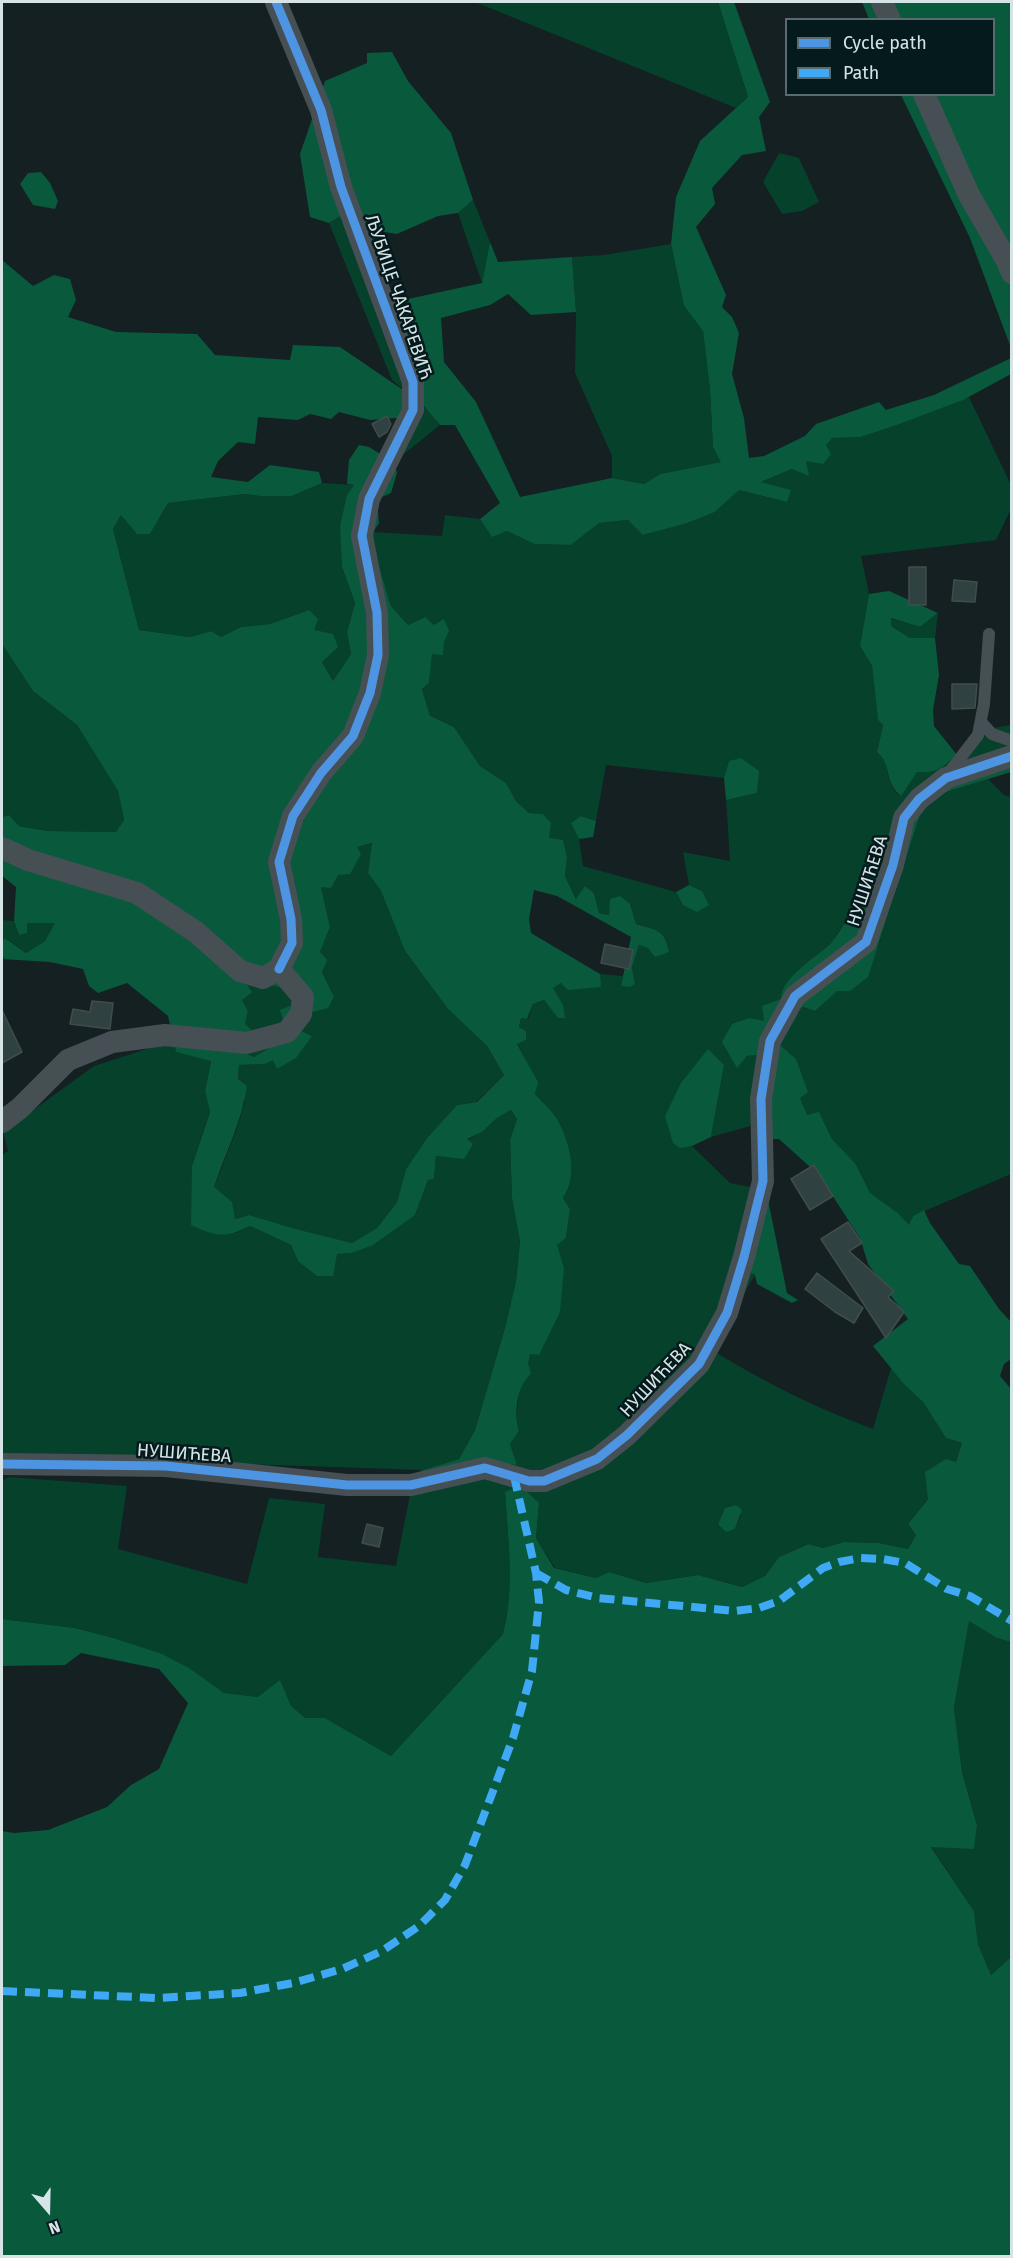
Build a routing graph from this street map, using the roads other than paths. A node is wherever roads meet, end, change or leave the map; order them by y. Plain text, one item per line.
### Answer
1 (276, 2) edge
2 (882, 2) edge
3 (889, 18) edge
4 (925, 96) edge
5 (1011, 273) edge
6 (989, 634) dead end
7 (981, 722) junction
8 (1011, 741) edge
9 (1011, 756) edge
10 (945, 778) junction
11 (2, 848) edge
12 (279, 969) junction
13 (2, 1122) edge
14 (2, 1464) edge

1 - 12 street, ЉУБИЦЕ ЧАКАРЕВИЋ
2 - 3 street
4 - 5 street
6 - 7 lane, НУШИЋЕВА
7 - 8 lane
7 - 10 lane, НУШИЋЕВА
9 - 10 street, НУШИЋЕВА
10 - 14 street, НУШИЋЕВА
11 - 12 street
12 - 13 street

